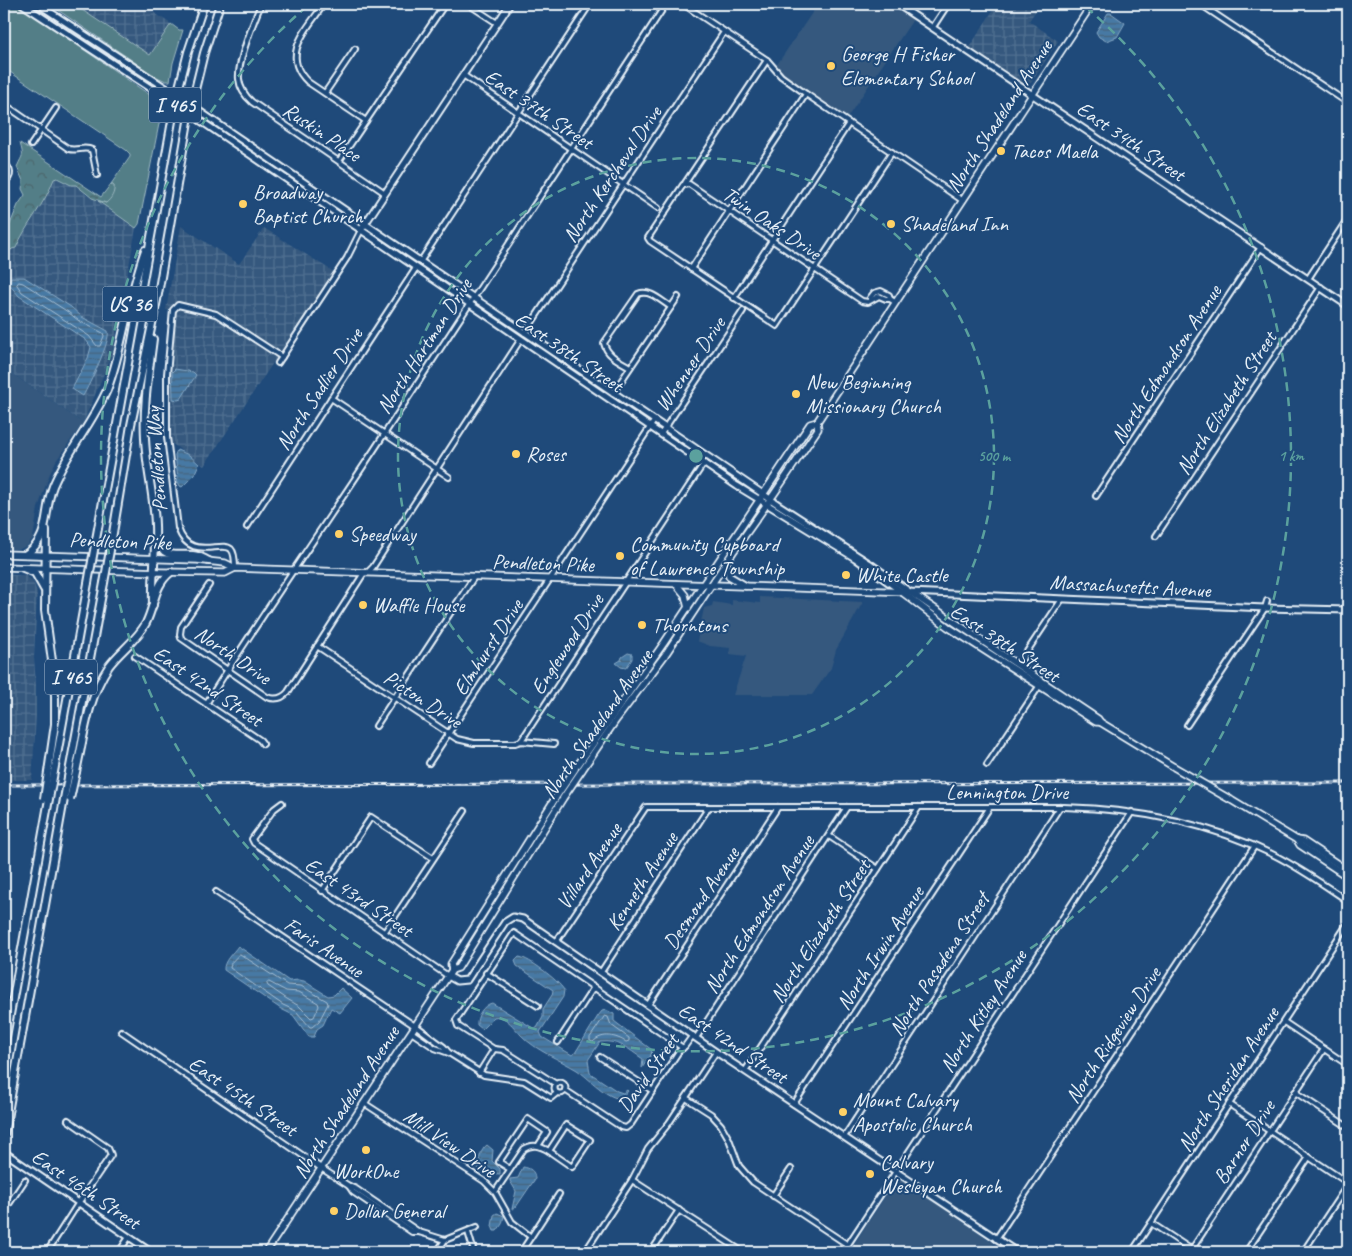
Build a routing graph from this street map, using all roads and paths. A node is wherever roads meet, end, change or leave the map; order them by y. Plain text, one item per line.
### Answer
1 (22, 4) edge
2 (38, 4) edge
3 (204, 4) edge
4 (220, 4) edge
5 (261, 4) edge
6 (324, 4) edge
7 (445, 4) edge
8 (468, 4) edge
9 (510, 4) edge
10 (590, 4) edge
11 (666, 4) edge
12 (683, 4) edge
13 (897, 4) edge
14 (948, 4) edge
15 (1092, 4) edge
16 (1200, 4) edge
17 (497, 23) junction
18 (933, 28) junction
19 (724, 32) junction
20 (355, 49) dead end
21 (767, 60) junction
22 (463, 75) junction
23 (325, 93) junction
24 (806, 94) junction
25 (1032, 95) junction
26 (1348, 103) edge
27 (4, 104) edge
28 (56, 108) dead end
29 (518, 113) junction
30 (366, 121) junction
31 (849, 123) junction
32 (42, 130) junction
33 (31, 145) dead end
34 (570, 148) junction
35 (892, 152) junction
36 (339, 161) junction
37 (4, 163) edge
38 (97, 175) dead end
39 (4, 181) edge
40 (623, 184) junction
41 (685, 184) junction
42 (385, 193) junction
43 (962, 200) junction
44 (658, 208) dead end
45 (729, 211) junction
46 (154, 217) junction
47 (1348, 218) edge
48 (365, 223) junction
49 (361, 230) junction
50 (773, 241) junction
51 (1261, 247) junction
52 (420, 262) junction
53 (416, 268) junction
54 (691, 269) junction
55 (814, 269) junction
56 (1308, 279) junction
57 (1321, 287) junction
58 (678, 296) dead end
59 (473, 297) junction
60 (734, 298) junction
61 (157, 300) junction
62 (893, 300) junction
63 (469, 303) junction
64 (1348, 306) edge
65 (671, 307) junction
66 (743, 311) dead end
67 (525, 333) junction
68 (521, 339) junction
69 (282, 357) junction
70 (278, 363) dead end
71 (630, 367) junction
72 (613, 393) junction
73 (331, 398) junction
74 (654, 421) junction
75 (816, 422) junction
76 (650, 427) junction
77 (665, 428) junction
78 (384, 434) junction
79 (661, 434) junction
80 (704, 463) junction
81 (437, 468) junction
82 (449, 477) dead end
83 (763, 494) junction
84 (1096, 496) dead end
85 (759, 500) junction
86 (769, 502) junction
87 (46, 519) junction
88 (247, 528) dead end
89 (155, 532) junction
90 (1156, 536) dead end
91 (4, 554) edge
92 (26, 554) junction
93 (46, 555) junction
94 (154, 559) junction
95 (209, 561) junction
96 (726, 563) junction
97 (4, 567) edge
98 (23, 568) junction
99 (235, 568) junction
100 (46, 569) junction
101 (293, 570) junction
102 (153, 572) junction
103 (171, 572) junction
104 (365, 573) junction
105 (474, 577) junction
106 (550, 580) junction
107 (625, 583) junction
108 (676, 584) junction
109 (209, 585) dead end
110 (703, 585) junction
111 (711, 586) junction
112 (748, 587) junction
113 (45, 591) junction
114 (902, 592) junction
115 (910, 592) junction
116 (1062, 598) junction
117 (1268, 600) dead end
118 (153, 605) junction
119 (688, 608) junction
120 (1265, 608) junction
121 (1348, 610) edge
122 (316, 646) junction
123 (135, 656) dead end
124 (1018, 666) junction
125 (227, 670) junction
126 (1040, 685) junction
127 (394, 697) junction
128 (206, 704) junction
129 (1100, 722) junction
130 (1187, 725) dead end
131 (376, 726) dead end
132 (449, 734) junction
133 (521, 741) junction
134 (263, 744) dead end
135 (554, 744) dead end
136 (429, 763) dead end
137 (987, 765) dead end
138 (579, 770) junction
139 (51, 772) junction
140 (73, 772) junction
141 (282, 803) dead end
142 (646, 807) joint
143 (709, 807) junction
144 (778, 807) junction
145 (847, 807) junction
146 (919, 807) junction
147 (990, 807) junction
148 (1060, 807) junction
149 (465, 811) dead end
150 (1132, 812) junction
151 (828, 836) junction
152 (1297, 840) junction
153 (1254, 847) junction
154 (433, 858) junction
155 (878, 869) junction
156 (1348, 871) edge
157 (1348, 877) edge
158 (322, 891) junction
159 (216, 892) dead end
160 (1348, 901) edge
161 (1348, 923) edge
162 (384, 933) junction
163 (556, 942) junction
164 (601, 972) junction
165 (486, 973) junction
166 (448, 976) junction
167 (594, 987) junction
168 (648, 1004) junction
169 (538, 1006) dead end
170 (1284, 1022) junction
171 (415, 1026) junction
172 (121, 1031) dead end
173 (411, 1032) junction
174 (695, 1037) junction
175 (558, 1042) dead end
176 (4, 1048) edge
177 (683, 1048) junction
178 (1324, 1048) junction
179 (494, 1049) junction
180 (716, 1052) junction
181 (449, 1053) junction
182 (600, 1057) dead end
183 (1348, 1065) edge
184 (745, 1071) junction
185 (479, 1072) junction
186 (556, 1084) junction
187 (565, 1090) junction
188 (653, 1091) junction
189 (1295, 1092) junction
190 (557, 1093) junction
191 (686, 1098) junction
192 (364, 1103) junction
193 (794, 1104) junction
194 (1230, 1104) junction
195 (68, 1120) dead end
196 (1348, 1127) edge
197 (1270, 1131) junction
198 (4, 1135) edge
199 (844, 1137) junction
200 (538, 1146) junction
201 (549, 1151) junction
202 (4, 1152) edge
203 (1309, 1157) junction
204 (322, 1168) junction
205 (510, 1169) junction
206 (791, 1169) dead end
207 (896, 1172) junction
208 (25, 1180) dead end
209 (632, 1180) junction
210 (1348, 1184) edge
211 (495, 1192) junction
212 (559, 1194) dead end
213 (773, 1196) junction
214 (79, 1204) junction
215 (679, 1210) junction
216 (4, 1218) edge
217 (1151, 1223) junction
218 (477, 1228) dead end
219 (468, 1232) junction
220 (129, 1237) junction
221 (531, 1237) junction
222 (996, 1239) junction
223 (445, 1240) junction
224 (848, 1245) junction
225 (1192, 1251) edge
226 (47, 1252) edge
227 (119, 1252) edge
228 (151, 1252) edge
229 (266, 1252) edge
230 (437, 1252) edge
231 (474, 1252) edge
232 (521, 1252) edge
233 (585, 1252) edge
234 (651, 1252) edge
235 (743, 1252) edge
236 (844, 1252) edge
237 (1017, 1252) edge
238 (1132, 1252) edge
239 (1246, 1252) edge
240 (1303, 1252) edge

1 - 49 main road, East 38th Street, bridge
2 - 48 main road, East 38th Street, bridge
3 - 46 highway, I 465
4 - 61 highway, I 465
5 - 36 street, Ruskin Place
6 - 23 street
7 - 30 street
8 - 17 street
9 - 17 main road
10 - 29 street
11 - 34 street, North Hartman Drive
12 - 19 street
13 - 18 main road, East 34th Street
14 - 18 street
15 - 25 main road, North Shadeland Avenue
16 - 26 street
17 - 22 main road
18 - 25 main road, East 34th Street
19 - 21 street
19 - 40 street, North Kercheval Drive
20 - 23 street
21 - 24 street
21 - 41 street
22 - 29 street, East 37th Street
22 - 42 main road
23 - 30 street
24 - 31 street
24 - 45 street
25 - 43 main road, North Shadeland Avenue
25 - 51 main road, East 34th Street
27 - 32 street
28 - 32 street
29 - 34 street, East 37th Street
29 - 52 street
30 - 36 street
31 - 35 street
31 - 50 street
32 - 33 street
32 - 38 street
34 - 40 street, East 37th Street
34 - 59 street, North Hartman Drive
35 - 43 street
35 - 55 street
36 - 42 street, Ruskin Place
37 - 39 street
40 - 44 street
40 - 67 street, North Kercheval Drive
41 - 45 street, Twin Oaks Drive
41 - 54 street
42 - 48 main road
43 - 62 main road, North Shadeland Avenue
45 - 50 street, Twin Oaks Drive
45 - 54 street
46 - 87 highway, US 36
46 - 139 highway, I 465, bridge
47 - 56 street
48 - 49 main road
48 - 52 main road, East 38th Street
49 - 53 main road, East 38th Street
49 - 69 street
50 - 55 street, Twin Oaks Drive
50 - 60 street
51 - 56 main road, East 34th Street
51 - 84 street, North Edmondson Avenue
52 - 59 main road, East 38th Street
53 - 63 main road, East 38th Street
53 - 73 street, North Sadlier Drive
54 - 60 street
55 - 60 street
55 - 62 street, Twin Oaks Drive
56 - 57 main road, East 34th Street
57 - 64 main road, East 34th Street
57 - 90 street, North Elizabeth Street
58 - 65 street
59 - 63 street, North Hartman Drive
59 - 67 main road, East 38th Street
61 - 89 highway, US 36
61 - 140 highway, I 465, bridge
62 - 75 main road, North Shadeland Avenue
63 - 68 main road, East 38th Street
63 - 78 street, North Hartman Drive
65 - 71 street
65 - 71 street
66 - 77 street, Whenner Drive
67 - 72 main road, East 38th Street
68 - 76 main road, East 38th Street
68 - 81 street
69 - 70 street
69 - 99 street, Pendleton Way
71 - 72 street
72 - 74 main road, East 38th Street
73 - 78 street
73 - 88 street, North Sadlier Drive
74 - 76 street, Elmhurst Drive
74 - 77 main road, East 38th Street
75 - 83 main road, North Shadeland Avenue
75 - 86 main road, North Shadeland Avenue
76 - 79 main road, East 38th Street
76 - 106 street, Elmhurst Drive
77 - 79 street, Whenner Drive
77 - 83 main road, East 38th Street
78 - 81 street
78 - 101 street, North Hartman Drive
79 - 80 main road, East 38th Street
80 - 85 main road, East 38th Street
80 - 107 street, Englewood Drive
81 - 82 street
81 - 104 street
83 - 85 main road, North Shadeland Avenue
83 - 86 main road, East 38th Street
85 - 86 main road, East 38th Street
85 - 110 main road, North Shadeland Avenue
86 - 96 main road, North Shadeland Avenue
86 - 114 main road, East 38th Street
86 - 115 main road, East 38th Street
87 - 92 highway, US 36
87 - 93 highway
89 - 94 highway, US 36
89 - 95 highway
91 - 92 main road, Pendleton Pike
92 - 93 main road, Pendleton Pike
93 - 94 main road, Pendleton Pike
93 - 100 highway
94 - 95 main road, Pendleton Pike
94 - 102 highway, US 36
95 - 99 main road, Pendleton Pike
96 - 111 main road, North Shadeland Avenue
96 - 112 main road
97 - 98 main road, Pendleton Pike
98 - 100 main road, Pendleton Pike
98 - 113 highway
99 - 101 main road, Pendleton Pike
99 - 103 main road, Pendleton Pike
100 - 102 main road, Pendleton Pike
100 - 113 highway
101 - 104 main road, Pendleton Pike
101 - 125 street, North Hartman Drive
102 - 103 main road, Pendleton Pike
102 - 118 highway
103 - 118 highway
104 - 105 main road, Pendleton Pike
104 - 122 street
105 - 106 main road, Pendleton Pike
105 - 127 street
106 - 107 main road, Pendleton Pike
106 - 132 street, Elmhurst Drive
107 - 108 main road, Pendleton Pike
107 - 133 street, Englewood Drive
108 - 110 main road, Pendleton Pike
108 - 119 main road
109 - 125 street, North Drive
110 - 111 main road, Pendleton Pike
110 - 119 main road, North Shadeland Avenue
111 - 112 main road, Pendleton Pike
111 - 138 main road, North Shadeland Avenue
112 - 114 main road, Pendleton Pike
113 - 139 highway
114 - 115 main road, Pendleton Pike
114 - 126 main road, East 38th Street
115 - 116 main road, Massachusetts Avenue
115 - 124 main road, East 38th Street
116 - 120 main road, Massachusetts Avenue
116 - 124 street
117 - 120 street
118 - 140 highway
119 - 138 main road, North Shadeland Avenue
120 - 121 main road, Massachusetts Avenue
120 - 130 street
122 - 125 street, North Drive
122 - 127 street, Picton Drive
123 - 128 street, East 42nd Street
124 - 129 main road, East 38th Street
125 - 128 street, North Hartman Drive
126 - 129 main road, East 38th Street
126 - 137 street
127 - 131 street
127 - 132 street, Picton Drive
128 - 134 street, East 42nd Street
129 - 152 main road, East 38th Street, bridge
132 - 133 street, Picton Drive
132 - 136 street, Elmhurst Drive
133 - 135 street, Picton Drive
138 - 166 main road, North Shadeland Avenue, bridge
139 - 176 highway, I 465, bridge
140 - 198 highway, I 465, bridge
141 - 158 street, East 43rd Street
142 - 143 street, Lennington Drive
142 - 163 street, Villard Avenue
143 - 144 street, Lennington Drive
143 - 164 street, Kenneth Avenue
144 - 145 street, Lennington Drive
144 - 168 street, Desmond Avenue
145 - 146 street, Lennington Drive
145 - 151 street, North Edmondson Avenue
146 - 147 street, Lennington Drive
146 - 155 street, North Elizabeth Street
147 - 148 street, Lennington Drive
147 - 193 street, North Irwin Avenue
148 - 150 street, Lennington Drive
148 - 199 street, North Pasadena Street
149 - 154 street
150 - 153 street, Lennington Drive
150 - 207 street, North Kitley Avenue
151 - 155 street
151 - 174 street, North Edmondson Avenue
152 - 156 main road, East 38th Street
152 - 157 main road, East 38th Street
153 - 160 street, Lennington Drive
153 - 222 street, North Ridgeview Drive
154 - 158 street
154 - 162 street
155 - 184 street, North Elizabeth Street
158 - 162 street, East 43rd Street
159 - 171 street, Faris Avenue
161 - 170 street, North Sheridan Avenue
162 - 166 street, East 43rd Street
163 - 164 main road, East 42nd Street
163 - 166 main road, East 42nd Street
164 - 168 main road, East 42nd Street
165 - 167 street, East 42nd Street
165 - 169 street
165 - 179 street
166 - 171 main road, North Shadeland Avenue
167 - 175 street
167 - 177 street, East 42nd Street
168 - 174 main road, East 42nd Street
170 - 178 street
170 - 194 street, North Sheridan Avenue
171 - 173 main road, North Shadeland Avenue
171 - 181 street, Faris Avenue
172 - 204 street, East 45th Street
173 - 181 street, Faris Avenue
173 - 192 main road, North Shadeland Avenue
174 - 177 street, David Street
174 - 180 main road, East 42nd Street
177 - 188 street, David Street
178 - 183 street
178 - 189 street, Barnor Drive
179 - 185 street
179 - 186 street
180 - 184 main road, East 42nd Street
180 - 191 street
181 - 185 street, Faris Avenue
182 - 188 street
184 - 193 main road, East 42nd Street
185 - 190 street, Faris Avenue
186 - 187 street
186 - 190 street
187 - 188 street, David Street
187 - 190 street
189 - 196 street
189 - 197 street, Barnor Drive
191 - 209 street
191 - 213 street
192 - 204 main road, North Shadeland Avenue
192 - 211 street, Mill View Drive
193 - 199 main road, East 42nd Street
194 - 197 street
194 - 217 street, North Sheridan Avenue
195 - 214 street
197 - 203 street
197 - 225 street, Barnor Drive
199 - 207 main road, East 42nd Street
200 - 201 street
200 - 205 street
200 - 205 street
201 - 201 street
202 - 214 main road, East 46th Street
203 - 210 street
203 - 239 street
204 - 223 street, East 45th Street
204 - 229 main road, North Shadeland Avenue
205 - 211 street
206 - 213 street
207 - 222 main road, East 42nd Street
207 - 224 street, North Kitley Avenue
208 - 216 street
209 - 215 street
209 - 233 street
210 - 240 street
211 - 221 street, Mill View Drive
212 - 221 street
213 - 224 street
214 - 220 main road, East 46th Street
214 - 226 street
215 - 234 street
215 - 235 street
217 - 225 street
217 - 238 street, North Sheridan Avenue
218 - 219 street
219 - 223 street
219 - 231 street
220 - 227 street
220 - 228 main road, East 46th Street
221 - 232 street
222 - 237 main road, East 42nd Street
223 - 230 street
224 - 236 street, North Kitley Avenue

